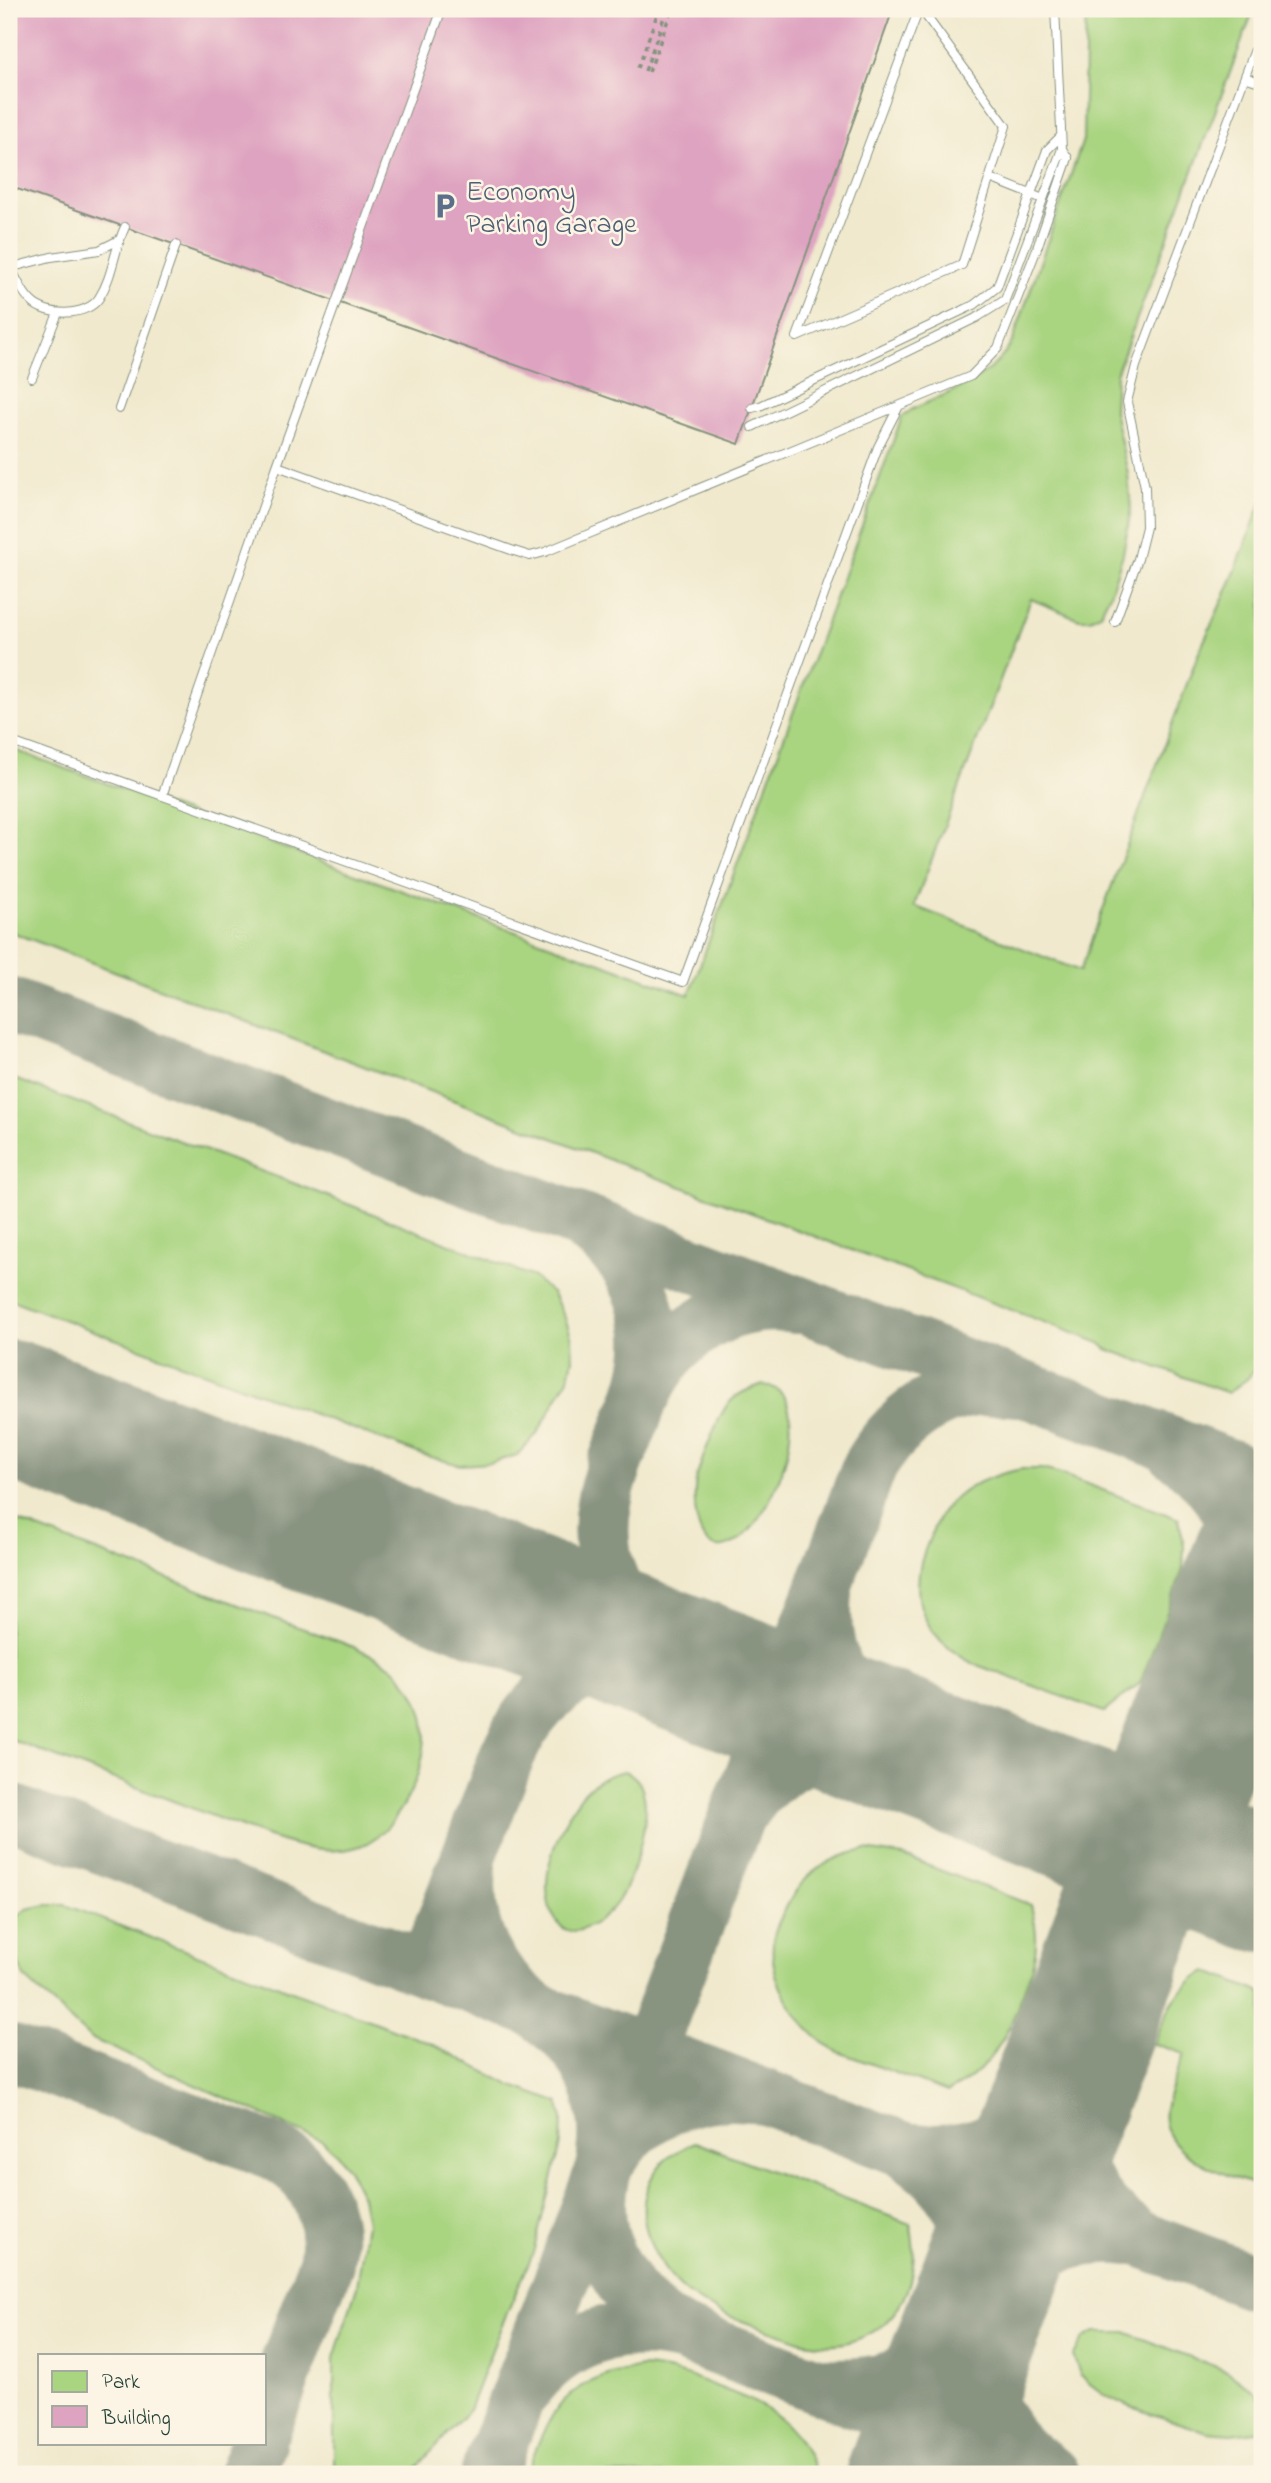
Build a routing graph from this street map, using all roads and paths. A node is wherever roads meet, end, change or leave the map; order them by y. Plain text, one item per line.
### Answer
1 (442, 9) edge
2 (659, 9) edge
3 (670, 9) edge
4 (920, 9) edge
5 (1055, 9) edge
6 (1262, 31) edge
7 (638, 68) dead end
8 (647, 71) dead end
9 (1245, 77) junction
10 (1262, 83) edge
11 (1061, 136) junction
12 (1062, 149) junction
13 (990, 178) junction
14 (1031, 194) junction
15 (1043, 200) junction
16 (125, 227) dead end
17 (119, 240) junction
18 (176, 245) dead end
19 (10, 268) edge
20 (58, 313) junction
21 (32, 378) dead end
22 (899, 406) junction
23 (752, 408) dead end
24 (119, 409) dead end
25 (752, 426) dead end
26 (277, 466) junction
27 (1115, 622) dead end
28 (9, 741) edge
29 (162, 796) junction

1 - 26 lane
2 - 7 path
3 - 8 path
4 - 13 lane
4 - 13 lane
5 - 11 lane
6 - 9 lane
9 - 10 lane
9 - 27 lane
11 - 12 lane
11 - 14 lane
12 - 15 lane
12 - 22 lane
13 - 14 lane
14 - 15 lane
14 - 23 lane
15 - 25 lane
16 - 17 lane
17 - 19 lane
17 - 20 lane
18 - 24 lane
19 - 20 lane
20 - 21 lane
22 - 26 lane
22 - 29 lane
26 - 29 lane
28 - 29 lane

